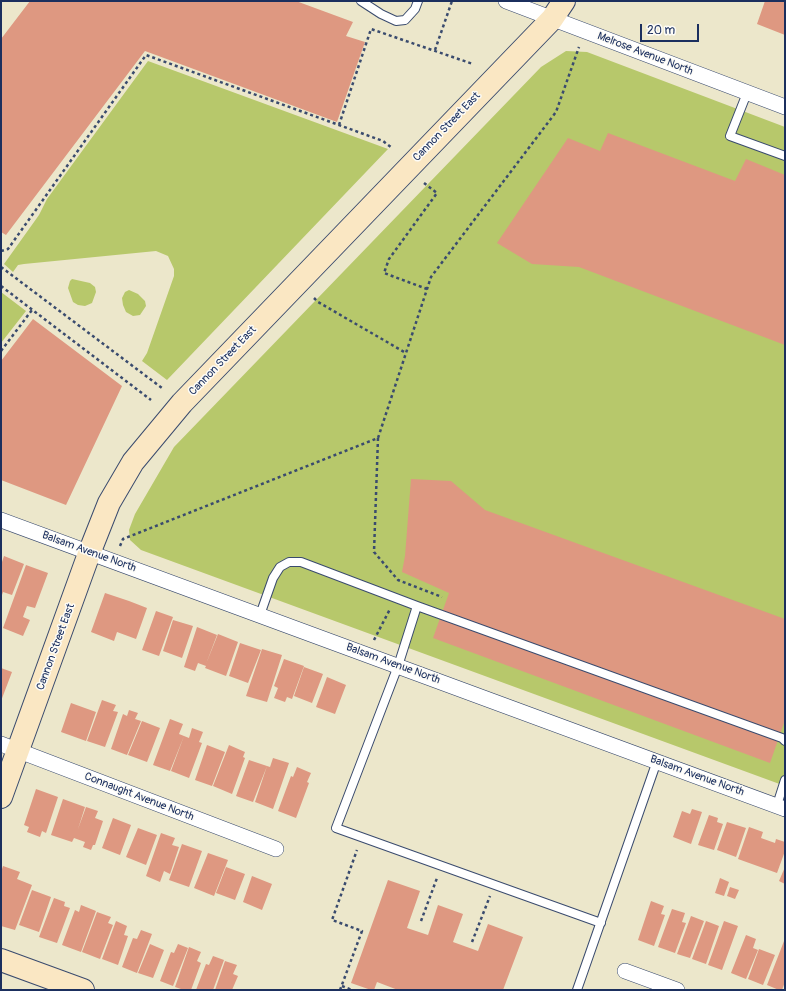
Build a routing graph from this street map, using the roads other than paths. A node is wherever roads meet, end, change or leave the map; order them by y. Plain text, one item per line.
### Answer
1 (361, 1) edge
2 (418, 1) edge
3 (506, 1) edge
4 (564, 1) edge
5 (552, 19) junction
6 (747, 93) junction
7 (785, 107) edge
8 (785, 156) edge
9 (1, 520) edge
10 (90, 551) junction
11 (416, 606) junction
12 (260, 615) junction
13 (398, 666) junction
14 (785, 742) edge
15 (10, 747) edge
16 (657, 762) junction
17 (785, 780) edge
18 (1, 797) edge
19 (781, 807) edge
20 (276, 850) dead end
21 (601, 923) junction
22 (1, 960) edge
23 (625, 971) dead end
24 (83, 990) edge
25 (577, 990) edge
26 (677, 990) edge

1 - 2 lane
3 - 5 street, Melrose Avenue North
4 - 5 main road, Cannon Street East
5 - 6 street, Melrose Avenue North
5 - 10 main road, Cannon Street East
6 - 7 street, Melrose Avenue North
6 - 8 lane
9 - 10 street, Balsam Avenue North
10 - 12 street, Balsam Avenue North
10 - 15 main road, Cannon Street East
11 - 12 lane
11 - 13 lane
11 - 14 lane
12 - 13 street, Balsam Avenue North
13 - 16 street, Balsam Avenue North
13 - 21 lane
15 - 18 main road, Cannon Street East
15 - 20 street, Connaught Avenue North
16 - 19 street, Balsam Avenue North
16 - 21 lane
17 - 19 lane
21 - 25 lane
22 - 24 main road
23 - 26 street

